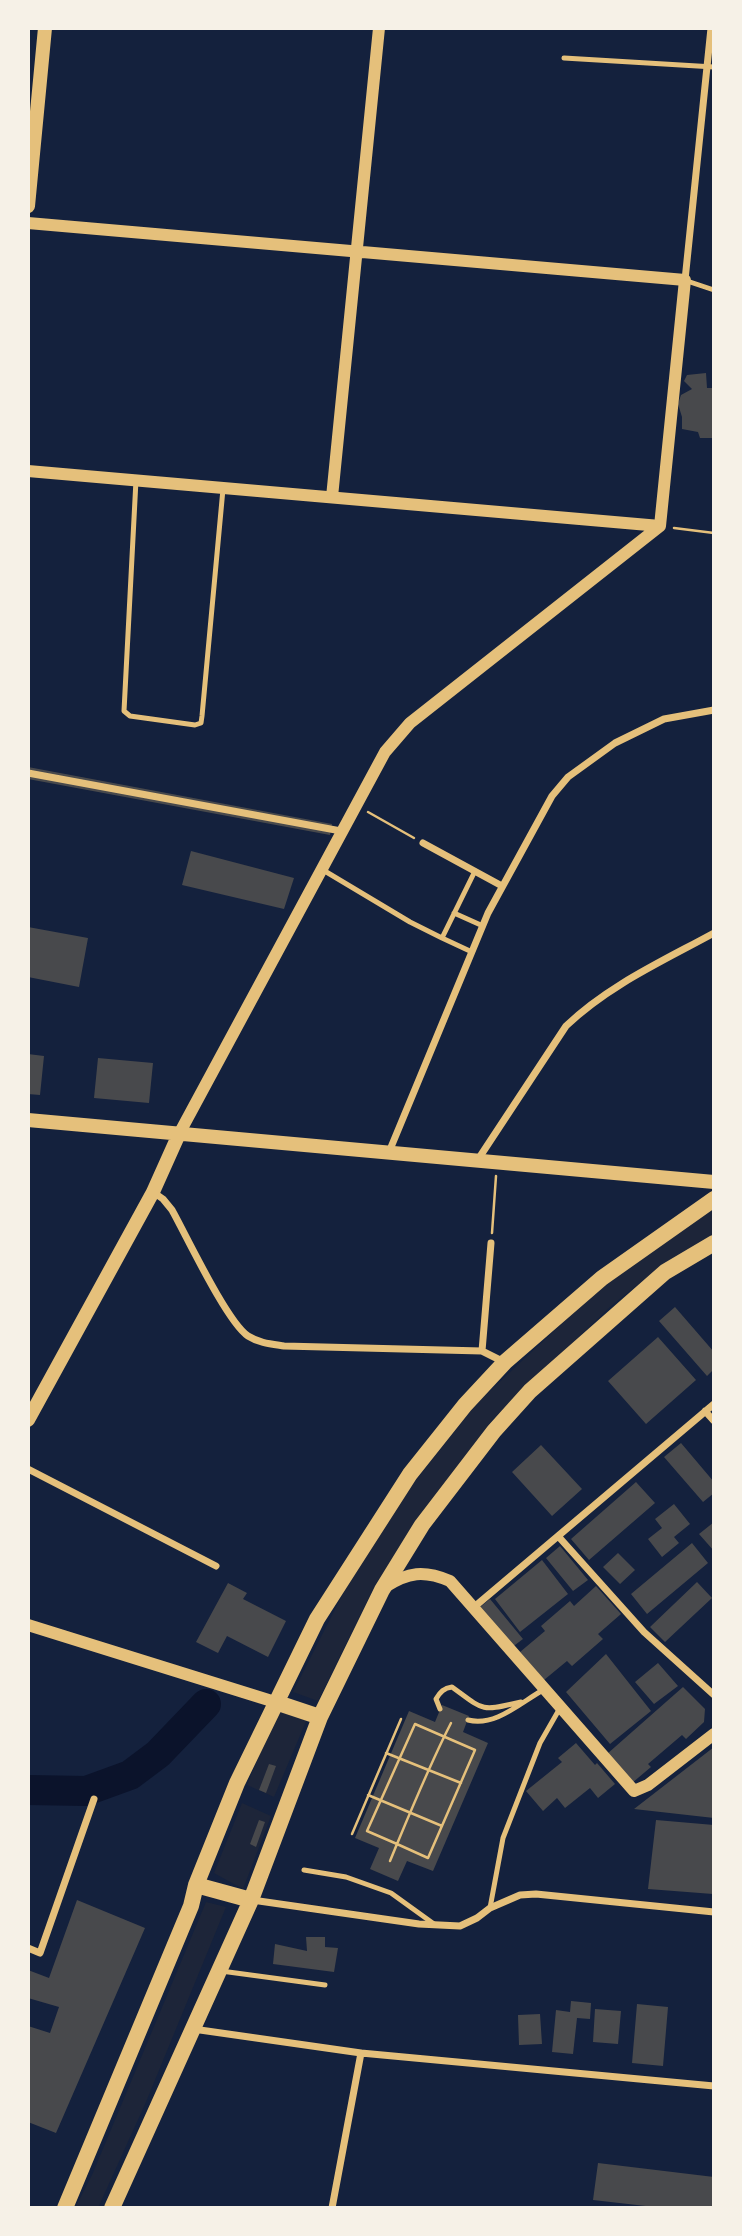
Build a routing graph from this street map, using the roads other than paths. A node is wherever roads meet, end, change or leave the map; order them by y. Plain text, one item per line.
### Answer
1 (46, 28) edge
2 (379, 28) edge
3 (711, 28) edge
4 (564, 58) dead end
5 (710, 67) edge
6 (28, 206) edge
7 (28, 223) edge
8 (357, 252) junction
9 (685, 280) junction
10 (714, 290) edge
11 (28, 471) edge
12 (136, 480) junction
13 (223, 488) junction
14 (332, 497) junction
15 (660, 526) junction
16 (714, 710) edge
17 (28, 773) edge
18 (341, 831) junction
19 (424, 843) road end
20 (322, 869) junction
21 (475, 871) junction
22 (502, 886) junction
23 (454, 913) junction
24 (483, 926) junction
25 (714, 933) edge
26 (442, 938) junction
27 (472, 952) junction
28 (28, 1120) edge
29 (178, 1134) junction
30 (388, 1153) junction
31 (477, 1161) junction
32 (714, 1182) edge
33 (153, 1192) junction
34 (714, 1199) edge
35 (491, 1243) road end
36 (714, 1243) edge
37 (482, 1351) junction
38 (505, 1362) junction
39 (714, 1404) edge
40 (705, 1411) junction
41 (28, 1420) edge
42 (714, 1421) edge
43 (28, 1469) edge
44 (558, 1536) junction
45 (216, 1566) dead end
46 (382, 1590) junction
47 (473, 1608) junction
48 (28, 1625) edge
49 (543, 1690) junction
50 (714, 1695) edge
51 (275, 1702) junction
52 (522, 1702) junction
53 (560, 1708) junction
54 (440, 1709) dead end
55 (320, 1717) junction
56 (468, 1720) dead end
57 (714, 1734) edge
58 (94, 1799) dead end
59 (304, 1870) dead end
60 (196, 1885) junction
61 (251, 1900) junction
62 (490, 1908) junction
63 (714, 1912) edge
64 (437, 1926) junction
65 (28, 1948) edge
66 (218, 1971) junction
67 (325, 1985) dead end
68 (193, 2029) junction
69 (361, 2053) junction
70 (714, 2086) edge
71 (65, 2208) edge
72 (112, 2208) edge
73 (332, 2208) edge

1 - 6 main road
2 - 8 street
3 - 5 street
4 - 5 lane
5 - 9 street
7 - 8 street
8 - 9 street
8 - 14 street
9 - 10 lane
9 - 15 street
11 - 12 street
12 - 13 street
12 - 13 lane
13 - 14 street
14 - 15 street
15 - 18 street
16 - 22 street
17 - 18 street
18 - 20 street
19 - 21 street
20 - 26 lane
20 - 29 street
21 - 22 street
21 - 23 lane
22 - 24 street
23 - 24 lane
23 - 26 lane
24 - 27 street
25 - 31 street
26 - 27 lane
27 - 30 street
28 - 29 main road
29 - 30 main road
29 - 33 main road
30 - 31 main road
31 - 32 main road
33 - 37 street
33 - 41 main road
34 - 38 main road
35 - 37 street
36 - 46 main road
37 - 38 street
38 - 51 main road
39 - 40 street
40 - 42 street
40 - 44 street
43 - 45 street
44 - 47 street
44 - 50 street
46 - 47 street
46 - 55 main road
47 - 49 street
48 - 51 street
49 - 52 lane
49 - 53 street
51 - 55 main road
51 - 60 main road
52 - 54 lane
52 - 56 lane
53 - 57 street
53 - 62 lane
55 - 61 main road
58 - 65 street
59 - 64 lane
60 - 61 main road
60 - 71 main road
61 - 64 street
61 - 66 main road
62 - 63 street
62 - 64 street
66 - 67 lane
66 - 68 main road
68 - 69 street
68 - 72 main road
69 - 70 street
69 - 73 street

